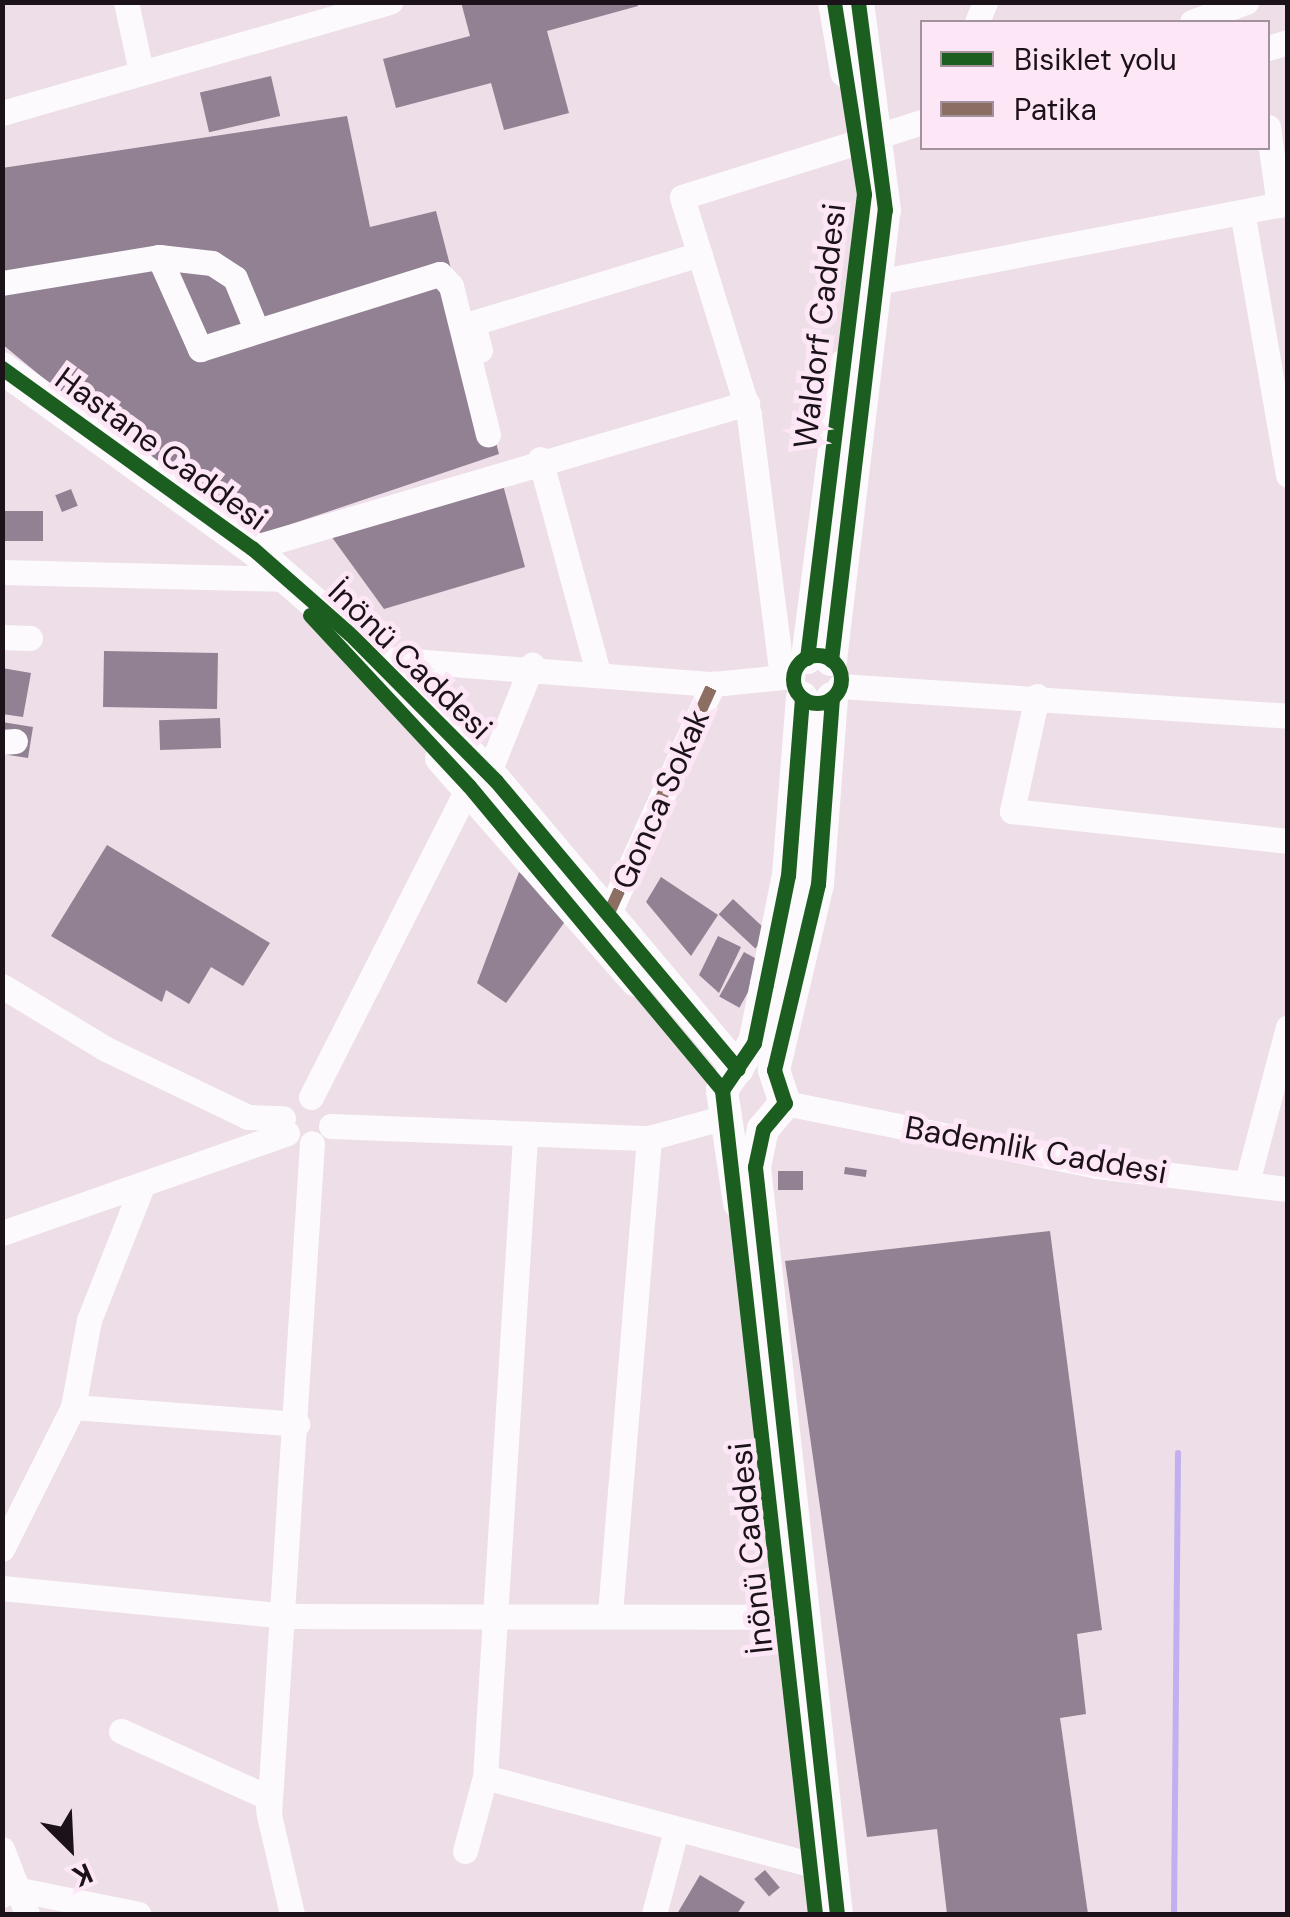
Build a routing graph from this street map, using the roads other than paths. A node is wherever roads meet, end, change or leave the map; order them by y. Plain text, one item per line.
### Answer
1 (126, 2) edge
2 (390, 2) edge
3 (834, 2) edge
4 (858, 2) edge
5 (1247, 2) edge
6 (1198, 20) edge
7 (140, 67) junction
8 (2, 113) edge
9 (920, 123) edge
10 (1270, 138) edge
11 (868, 139) junction
12 (1283, 204) edge
13 (1244, 217) junction
14 (700, 254) junction
15 (160, 257) junction
16 (877, 282) junction
17 (2, 284) edge
18 (256, 329) junction
19 (2, 368) edge
20 (746, 402) junction
21 (488, 434) dead end
22 (540, 459) junction
23 (512, 465) junction
24 (1288, 475) edge
25 (252, 548) junction
26 (2, 572) edge
27 (283, 579) junction
28 (2, 637) edge
29 (30, 638) dead end
30 (372, 658) junction
31 (532, 665) junction
32 (597, 669) junction
33 (812, 679) junction
34 (712, 684) junction
35 (1037, 696) junction
36 (1288, 716) edge
37 (479, 780) junction
38 (1288, 841) edge
39 (609, 913) junction
40 (2, 986) edge
41 (1288, 1026) edge
42 (780, 1084) junction
43 (730, 1092) junction
44 (311, 1096) junction
45 (285, 1126) junction
46 (762, 1128) junction
47 (321, 1135) junction
48 (526, 1138) junction
49 (649, 1138) junction
50 (1247, 1182) junction
51 (142, 1186) junction
52 (1288, 1190) edge
53 (2, 1233) edge
54 (73, 1407) junction
55 (297, 1424) junction
56 (2, 1549) edge
57 (2, 1588) edge
58 (498, 1612) junction
59 (610, 1613) junction
60 (288, 1616) junction
61 (788, 1617) junction
62 (121, 1731) dead end
63 (485, 1777) junction
64 (269, 1815) junction
65 (676, 1831) junction
66 (2, 1850) edge
67 (465, 1851) dead end
68 (809, 1864) junction
69 (9, 1892) edge
70 (27, 1914) edge
71 (139, 1914) edge
72 (292, 1914) edge
73 (654, 1914) edge
74 (815, 1914) edge
75 (837, 1914) edge

1 - 7 street
2 - 7 street
3 - 11 main road, Waldorf Caddesi
4 - 11 main road, Waldorf Caddesi
5 - 6 street
7 - 8 street
9 - 11 street
10 - 12 street
11 - 14 street
11 - 16 main road, Waldorf Caddesi
11 - 33 main road, Waldorf Caddesi
12 - 13 street
13 - 16 street
13 - 24 street
14 - 20 street
14 - 23 street
15 - 17 street
15 - 18 street
15 - 18 street
16 - 33 main road, Waldorf Caddesi
18 - 21 street
19 - 25 main road, Hastane Caddesi
20 - 22 street
20 - 33 street
22 - 23 street
22 - 32 street
23 - 25 street
25 - 27 main road, Hastane Caddesi
26 - 27 street
27 - 30 main road, İnönü Caddesi
27 - 37 main road, İnönü Caddesi
28 - 29 street
30 - 31 street
30 - 37 main road, İnönü Caddesi
31 - 32 street
31 - 37 street
32 - 34 street
33 - 34 street
33 - 35 street
33 - 42 main road, Waldorf Caddesi
33 - 43 main road, Waldorf Caddesi
34 - 39 street, Gonca Sokak
35 - 36 street
35 - 38 street
37 - 39 main road, İnönü Caddesi
37 - 43 main road, İnönü Caddesi
37 - 44 street
39 - 43 main road, İnönü Caddesi
40 - 45 street
41 - 50 street
42 - 43 main road
42 - 46 main road
42 - 50 street, Bademlik Caddesi
43 - 46 main road
43 - 49 street
43 - 61 main road, İnönü Caddesi
44 - 45 street
44 - 47 street
45 - 47 street
45 - 51 street
46 - 75 main road, İnönü Caddesi
47 - 48 street
47 - 55 street
48 - 49 street
48 - 58 street
49 - 59 street
50 - 52 street, Bademlik Caddesi
51 - 53 street
51 - 54 street
54 - 55 street
54 - 56 street
55 - 60 street
57 - 60 street
58 - 59 street
58 - 60 street
58 - 63 street
59 - 61 street
60 - 64 street
61 - 68 main road, İnönü Caddesi
62 - 64 street
63 - 65 street
63 - 67 street
64 - 72 street
65 - 68 street
65 - 73 street
66 - 69 street
68 - 74 main road, İnönü Caddesi
69 - 70 street
69 - 71 street

